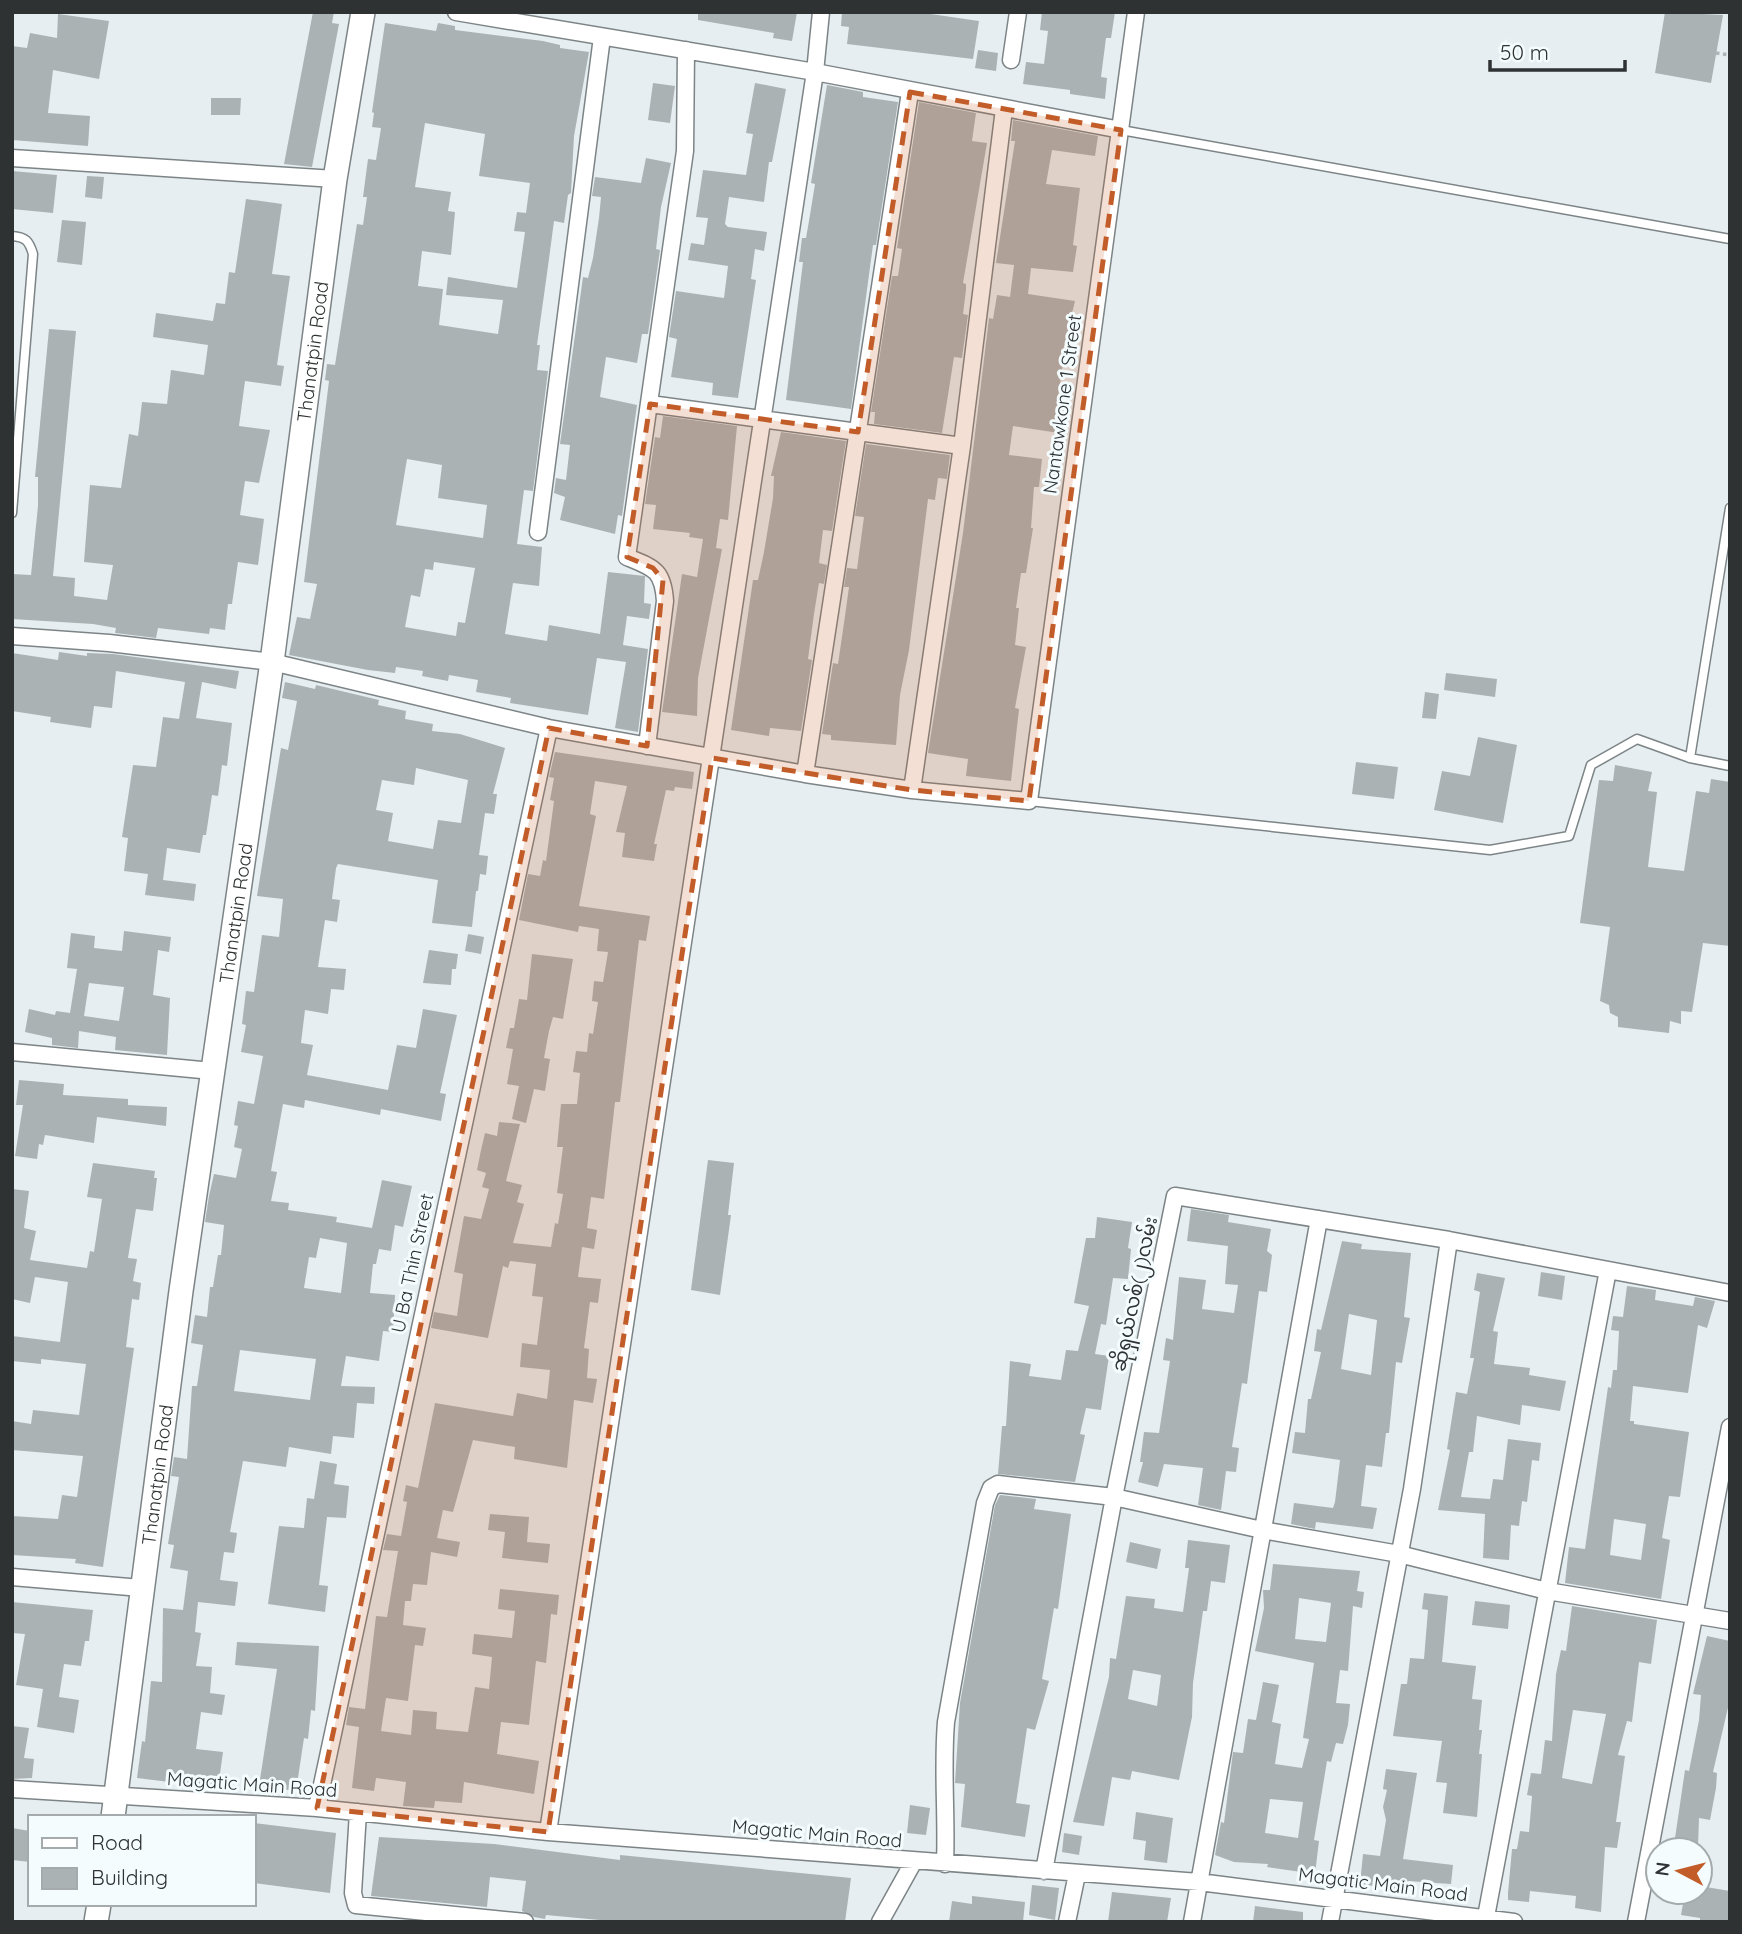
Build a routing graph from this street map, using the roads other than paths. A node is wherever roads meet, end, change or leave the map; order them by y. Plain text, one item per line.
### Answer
1 (363, 12) edge
2 (456, 12) edge
3 (821, 12) edge
4 (1018, 12) edge
5 (1136, 12) edge
6 (508, 17) edge
7 (602, 37) junction
8 (686, 50) junction
9 (1011, 60) dead end
10 (815, 72) junction
11 (910, 92) junction
12 (1003, 109) junction
13 (1121, 130) junction
14 (12, 158) edge
15 (335, 179) junction
16 (12, 236) edge
17 (1730, 239) edge
18 (650, 404) junction
19 (761, 418) junction
20 (858, 432) junction
21 (962, 446) junction
22 (1730, 508) edge
23 (12, 513) edge
24 (538, 532) dead end
25 (12, 636) edge
26 (272, 662) junction
27 (549, 728) junction
28 (647, 746) junction
29 (712, 758) junction
30 (1690, 758) junction
31 (1730, 766) edge
32 (805, 774) junction
33 (912, 790) junction
34 (1028, 801) junction
35 (12, 1052) edge
36 (212, 1071) junction
37 (1319, 1219) junction
38 (1449, 1240) junction
39 (1608, 1270) junction
40 (1730, 1293) edge
41 (1730, 1427) edge
42 (1114, 1497) junction
43 (1262, 1530) junction
44 (1399, 1554) junction
45 (12, 1577) edge
46 (141, 1588) junction
47 (1547, 1591) junction
48 (1693, 1616) junction
49 (1730, 1621) edge
50 (12, 1789) edge
51 (114, 1807) edge
52 (317, 1808) junction
53 (358, 1812) junction
54 (548, 1832) junction
55 (914, 1861) junction
56 (945, 1864) junction
57 (1044, 1871) junction
58 (1077, 1874) junction
59 (1199, 1882) junction
60 (1333, 1899) junction
61 (1485, 1920) edge
62 (525, 1922) edge
63 (880, 1922) edge
64 (1067, 1922) edge
65 (1192, 1922) edge
66 (1330, 1922) edge
67 (1514, 1922) edge
68 (1636, 1922) edge

1 - 15 main road, Thanatpin Road
2 - 6 street
3 - 10 street
4 - 9 street
5 - 13 street, Nantawkone 1 Street
6 - 7 street
7 - 8 street
7 - 24 street
8 - 10 street
8 - 18 street
10 - 11 street
10 - 19 street
11 - 12 street
11 - 20 street
12 - 13 street
12 - 21 street
13 - 17 lane
13 - 34 street, Nantawkone 1 Street
14 - 15 street
15 - 26 main road, Thanatpin Road
16 - 23 lane
18 - 19 street
18 - 28 street
19 - 20 street
19 - 29 street
20 - 21 street
20 - 32 street
21 - 33 street
22 - 30 lane
25 - 26 street
26 - 27 street
26 - 36 main road, Thanatpin Road
27 - 28 street
27 - 52 street, U Ba Thin Street
28 - 29 street
29 - 32 street
29 - 54 street
30 - 31 lane
30 - 34 lane
32 - 33 street
33 - 34 street
35 - 36 street
36 - 46 main road, Thanatpin Road
37 - 38 street, ဆိုရှယ်လစ်(၂)လမ်း
37 - 42 street, ဆိုရှယ်လစ်(၂)လမ်း
37 - 43 street
38 - 39 street, ဆိုရှယ်လစ်(၂)လမ်း
38 - 44 street
39 - 40 street, ဆိုရှယ်လစ်(၂)လမ်း
39 - 47 street
41 - 48 street
42 - 43 street
42 - 56 street
42 - 57 street, ဆိုရှယ်လစ်(၂)လမ်း
43 - 44 street
43 - 59 street
44 - 47 street
44 - 60 street
45 - 46 street
46 - 51 main road, Thanatpin Road
47 - 48 street
47 - 61 street
48 - 49 street
48 - 68 street
50 - 51 street, Magatic Main Road
51 - 52 street, Magatic Main Road
52 - 53 street, Magatic Main Road
53 - 54 street, Magatic Main Road
53 - 62 street
54 - 55 street, Magatic Main Road
55 - 56 street, Magatic Main Road
55 - 63 street
56 - 57 street, Magatic Main Road
57 - 58 street, Magatic Main Road
58 - 59 street, Magatic Main Road
58 - 64 street
59 - 60 street, Magatic Main Road
59 - 65 street
60 - 61 street, Magatic Main Road
60 - 66 street
61 - 67 street, Magatic Main Road

